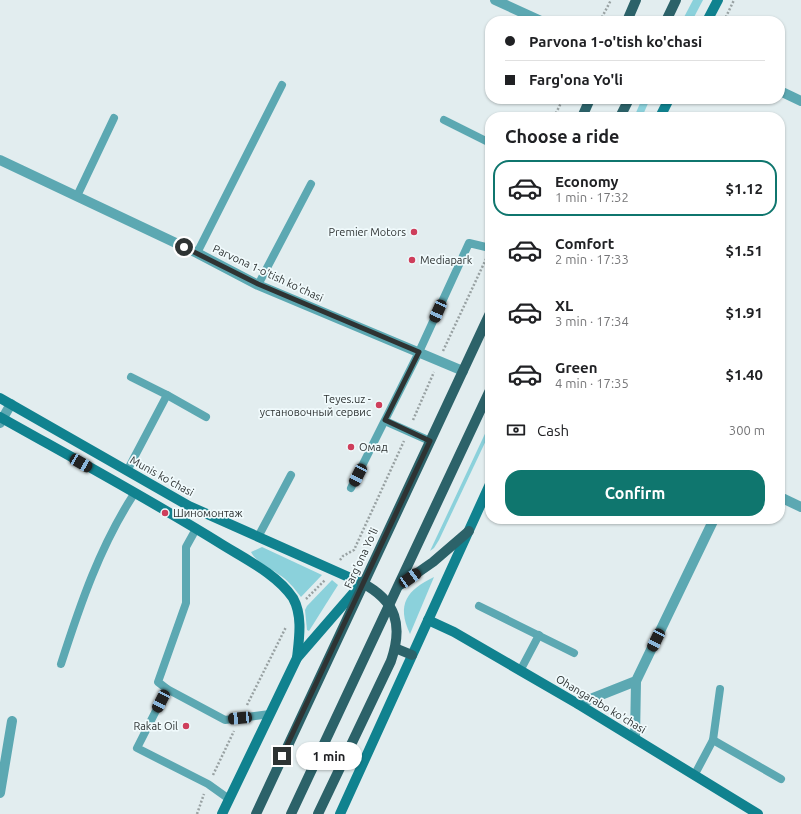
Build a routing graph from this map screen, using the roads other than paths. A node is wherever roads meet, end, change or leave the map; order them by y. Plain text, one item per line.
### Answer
1 (496, 0) edge
2 (636, 0) edge
3 (676, 0) edge
4 (718, 0) edge
5 (530, 16) edge
6 (629, 16) edge
7 (668, 16) edge
8 (710, 16) edge
9 (282, 85) dead end
10 (785, 93) edge
11 (801, 100) edge
12 (114, 118) dead end
13 (444, 120) dead end
14 (485, 140) edge
15 (0, 160) edge
16 (311, 184) dead end
17 (77, 196) junction
18 (485, 247) edge
19 (197, 253) junction
20 (258, 284) junction
21 (485, 324) edge
22 (419, 352) junction
23 (463, 371) junction
24 (131, 377) dead end
25 (167, 395) junction
26 (0, 398) edge
27 (485, 401) edge
28 (11, 404) junction
29 (206, 416) dead end
30 (1, 419) edge
31 (385, 420) junction
32 (430, 441) junction
33 (128, 471) junction
34 (291, 475) dead end
35 (351, 488) dead end
36 (134, 494) junction
37 (485, 495) edge
38 (785, 499) edge
39 (801, 507) edge
40 (712, 524) edge
41 (196, 529) junction
42 (469, 531) junction
43 (258, 537) junction
44 (362, 583) junction
45 (398, 587) junction
46 (390, 605) junction
47 (479, 606) dead end
48 (428, 620) junction
49 (539, 635) junction
50 (395, 648) junction
51 (574, 653) dead end
52 (412, 655) junction
53 (297, 658) junction
54 (61, 664) dead end
55 (520, 671) junction
56 (636, 681) junction
57 (167, 689) junction
58 (720, 689) dead end
59 (578, 704) junction
60 (270, 714) junction
61 (12, 721) dead end
62 (635, 738) junction
63 (713, 740) junction
64 (695, 774) junction
65 (781, 779) dead end
66 (0, 793) edge
67 (229, 799) junction
68 (222, 814) edge
69 (256, 814) edge
70 (291, 814) edge
71 (318, 814) edge
72 (340, 814) edge
73 (758, 814) edge

1 - 5 street
2 - 6 main road
3 - 7 main road
4 - 8 street
9 - 19 lane
10 - 11 street
12 - 17 lane
13 - 14 lane
15 - 17 street, Parvona 1-o'tish ko'chasi
16 - 20 lane
17 - 19 street, Parvona 1-o'tish ko'chasi
18 - 22 lane
19 - 20 street, Parvona 1-o'tish ko'chasi
20 - 22 street, Parvona 1-o'tish ko'chasi
21 - 23 main road, Farg'ona Yo'li
22 - 23 street, Parvona 1-o'tish ko'chasi
22 - 31 lane
23 - 32 main road, Farg'ona Yo'li
24 - 25 lane
25 - 29 lane
25 - 33 lane
26 - 28 street, Munis ko'chasi
27 - 45 main road
28 - 30 street
28 - 33 street, Munis ko'chasi
30 - 36 street
31 - 32 lane
31 - 35 lane
32 - 44 main road, Farg'ona Yo'li
33 - 43 street, Munis ko'chasi
34 - 43 lane
36 - 41 street
36 - 54 lane
37 - 42 street
38 - 39 street
40 - 56 street
41 - 53 street
41 - 57 lane
42 - 45 main road
42 - 48 street
43 - 44 street, Munis ko'chasi
44 - 46 main road
44 - 53 street
44 - 69 main road, Farg'ona Yo'li
45 - 46 main road
46 - 50 main road
46 - 70 main road
47 - 49 lane
48 - 52 street
48 - 55 street, Ohangarabo ko'chasi
49 - 51 lane
49 - 55 lane
50 - 52 main road
50 - 71 main road
52 - 72 street
53 - 60 street
55 - 59 street, Ohangarabo ko'chasi
56 - 59 street
56 - 62 street
57 - 60 lane
57 - 67 lane
58 - 63 lane
59 - 62 street, Ohangarabo ko'chasi
60 - 67 street
61 - 66 street
62 - 64 street, Ohangarabo ko'chasi
63 - 64 lane
63 - 65 lane
64 - 73 street, Ohangarabo ko'chasi
67 - 68 street

